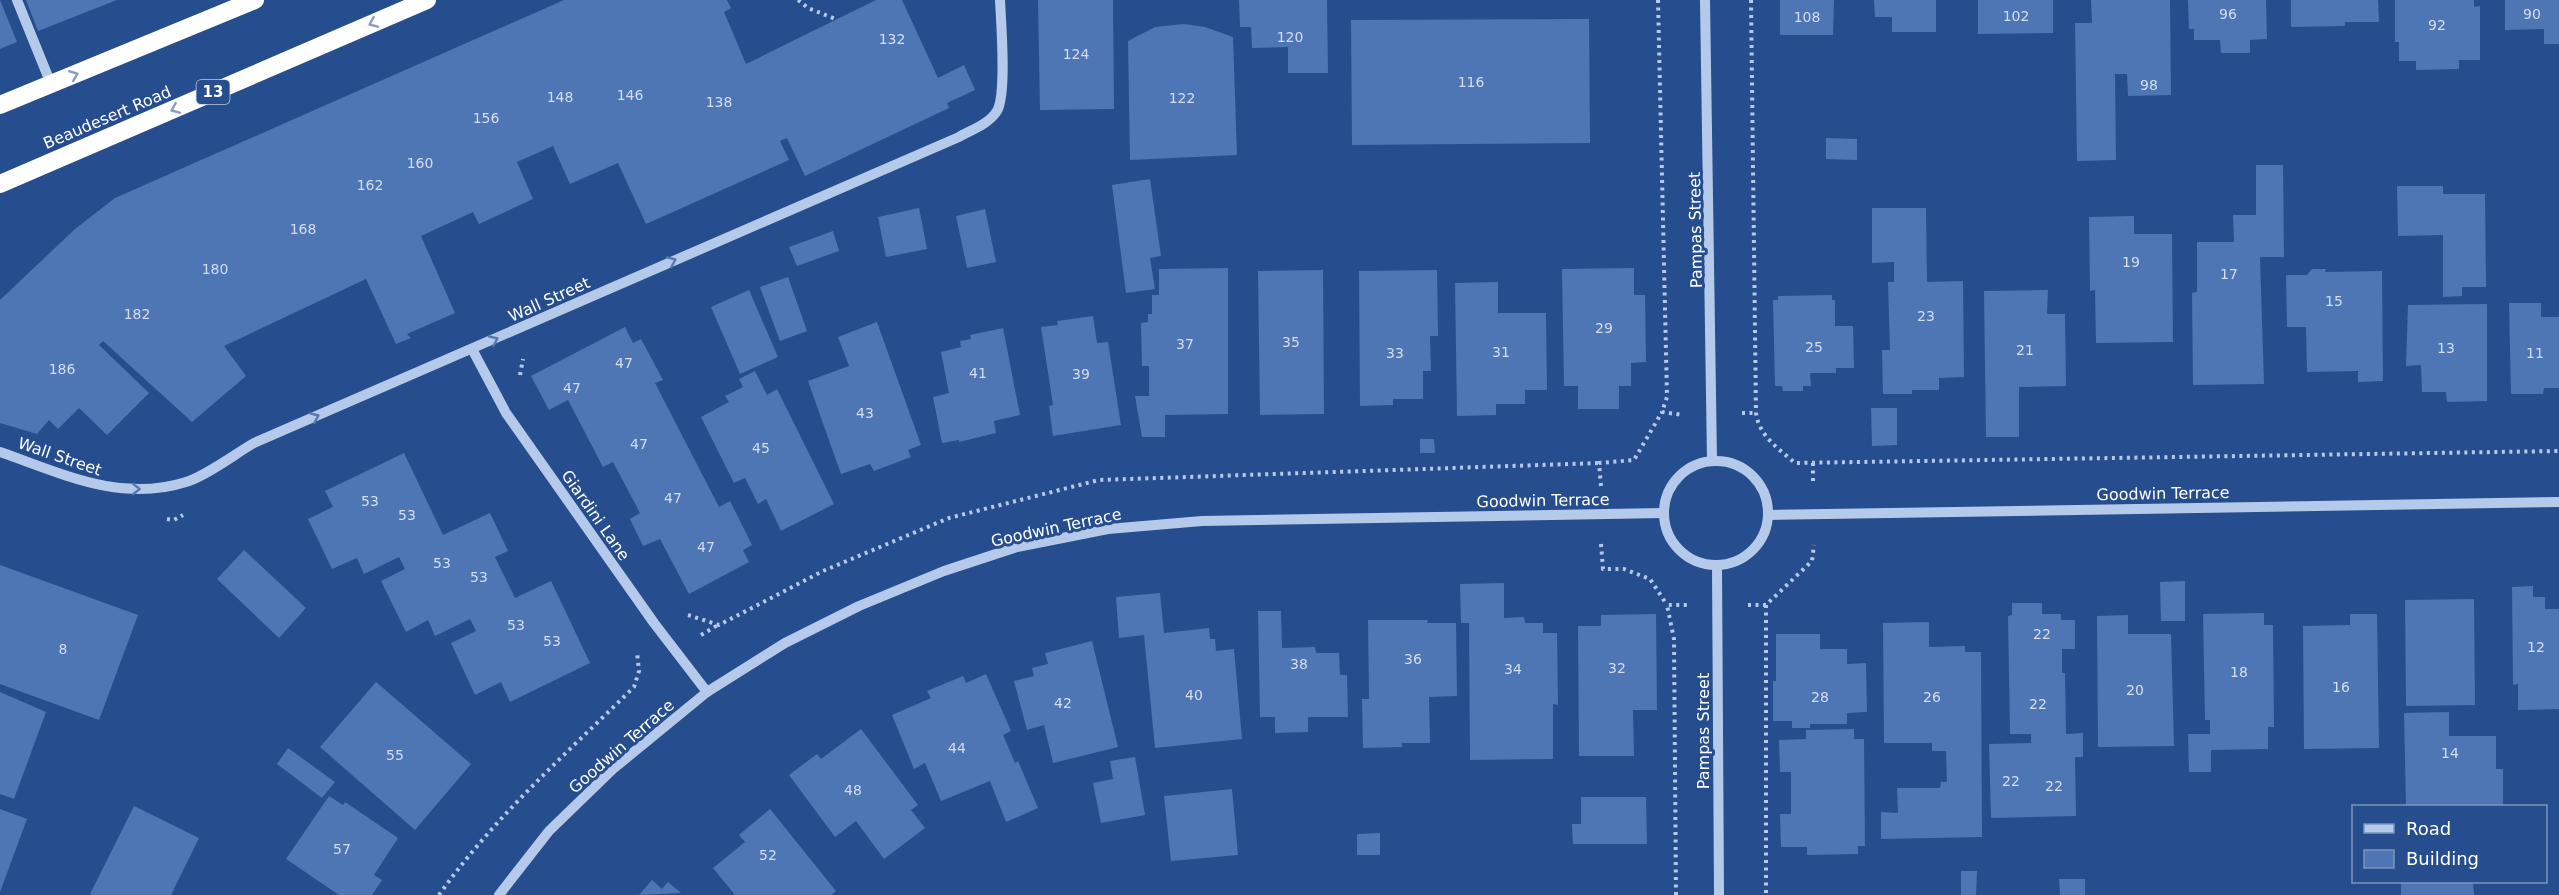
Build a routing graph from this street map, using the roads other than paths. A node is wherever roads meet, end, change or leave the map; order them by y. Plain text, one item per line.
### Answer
1 (17, 0) edge
2 (255, 0) edge
3 (427, 0) edge
4 (1000, 0) edge
5 (1705, 0) edge
6 (51, 84) junction
7 (0, 105) edge
8 (0, 184) edge
9 (472, 350) junction
10 (0, 452) edge
11 (1712, 460) junction
12 (2559, 502) edge
13 (1663, 513) junction
14 (1768, 515) junction
15 (1717, 566) junction
16 (707, 692) junction
17 (499, 895) edge
18 (1719, 895) edge

1 - 6 street
6 -> 2 highway
3 -> 8 highway, Beaudesert Road / 13
9 -> 4 street, Wall Street
5 - 11 street, Pampas Street
6 - 7 highway
10 -> 9 street, Wall Street
9 - 16 street, Giardini Lane
11 - 13 street
11 - 14 street
12 - 14 street, Goodwin Terrace
13 - 15 street
13 - 16 street, Goodwin Terrace
14 - 15 street
15 - 18 street, Pampas Street
16 - 17 street, Goodwin Terrace

